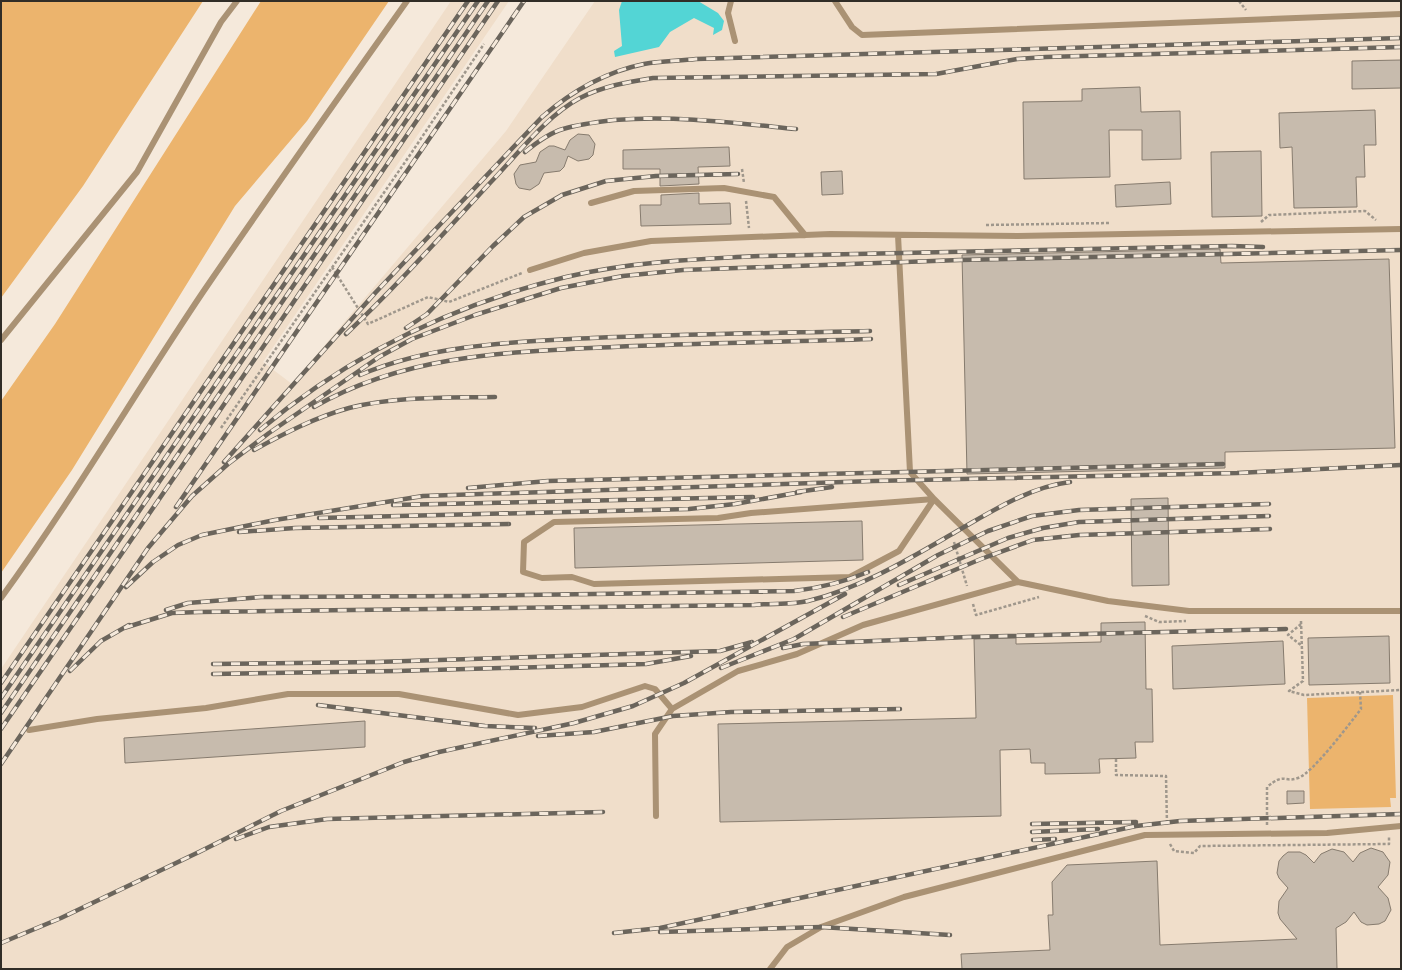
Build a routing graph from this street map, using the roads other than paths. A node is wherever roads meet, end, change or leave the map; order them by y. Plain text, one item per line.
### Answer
1 (237, 1) edge
2 (407, 1) edge
3 (731, 1) edge
4 (835, 1) edge
5 (1401, 14) edge
6 (735, 41) dead end
7 (591, 203) dead end
8 (1401, 229) edge
9 (805, 235) junction
10 (898, 235) junction
11 (530, 270) road end
12 (1, 340) edge
13 (934, 499) junction
14 (1018, 582) junction
15 (1, 598) edge
16 (1401, 611) edge
17 (672, 709) junction
18 (29, 730) dead end
19 (656, 816) dead end
20 (1401, 826) edge
21 (770, 969) edge

1 - 12 lane
2 - 15 lane
3 - 6 lane
4 - 5 lane
7 - 9 lane
8 - 10 lane
9 - 10 lane
9 - 11 lane
10 - 13 lane
13 - 13 lane
13 - 14 lane
14 - 16 lane
14 - 17 lane
17 - 18 lane
17 - 19 lane
20 - 21 lane

